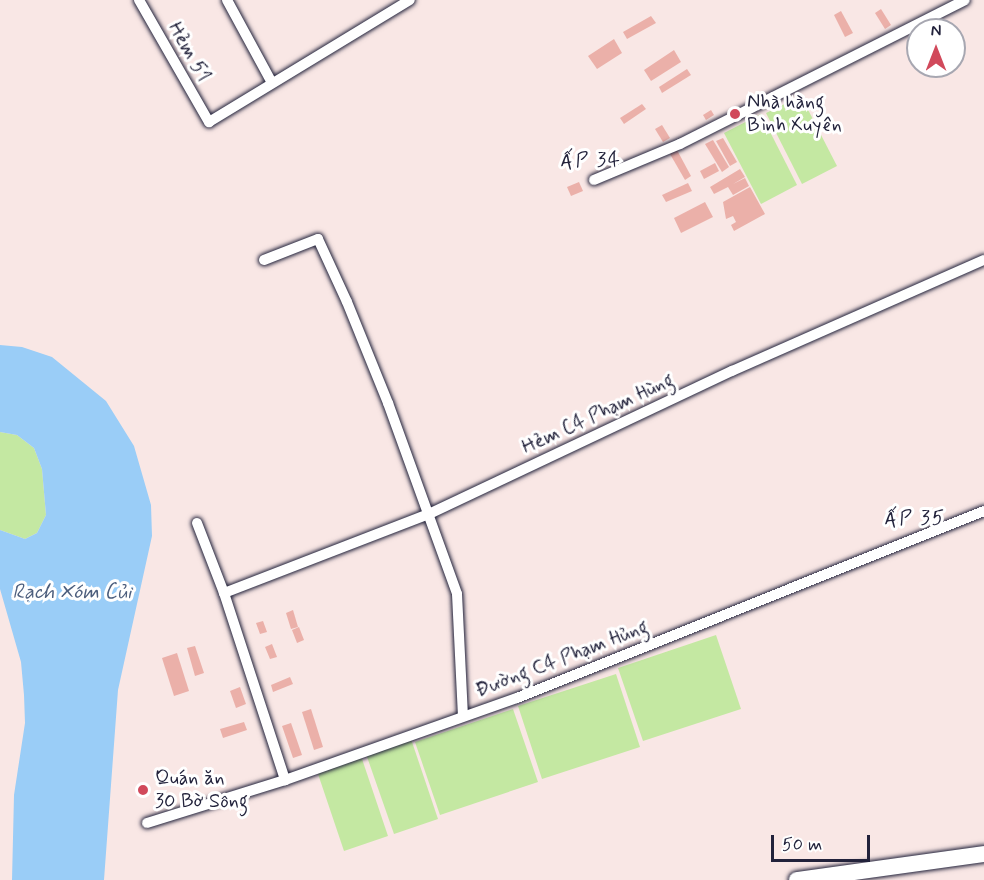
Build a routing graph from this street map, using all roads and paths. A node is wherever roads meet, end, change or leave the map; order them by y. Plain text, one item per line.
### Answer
1 (139, 0) edge
2 (227, 0) edge
3 (410, 0) edge
4 (965, 0) edge
5 (271, 81) junction
6 (594, 180) dead end
7 (264, 260) dead end
8 (984, 260) edge
9 (984, 511) edge
10 (429, 514) junction
11 (196, 523) dead end
12 (224, 593) junction
13 (463, 716) junction
14 (285, 780) junction
15 (147, 823) dead end
16 (984, 855) edge
17 (797, 880) edge

1 - 5 street, Hẻm 51
2 - 5 street
3 - 5 street
4 - 6 street
7 - 10 street
8 - 10 street, Hẻm C4 Phạm Hùng
9 - 13 street, Đường C4 Phạm Hủng
10 - 12 street, Hẻm C4 Phạm Hùng
10 - 13 street
11 - 12 street
12 - 14 street
13 - 14 street, Đường C4 Phạm Hủng
14 - 15 street, Đường C4 Phạm Hủng
16 - 17 main road

